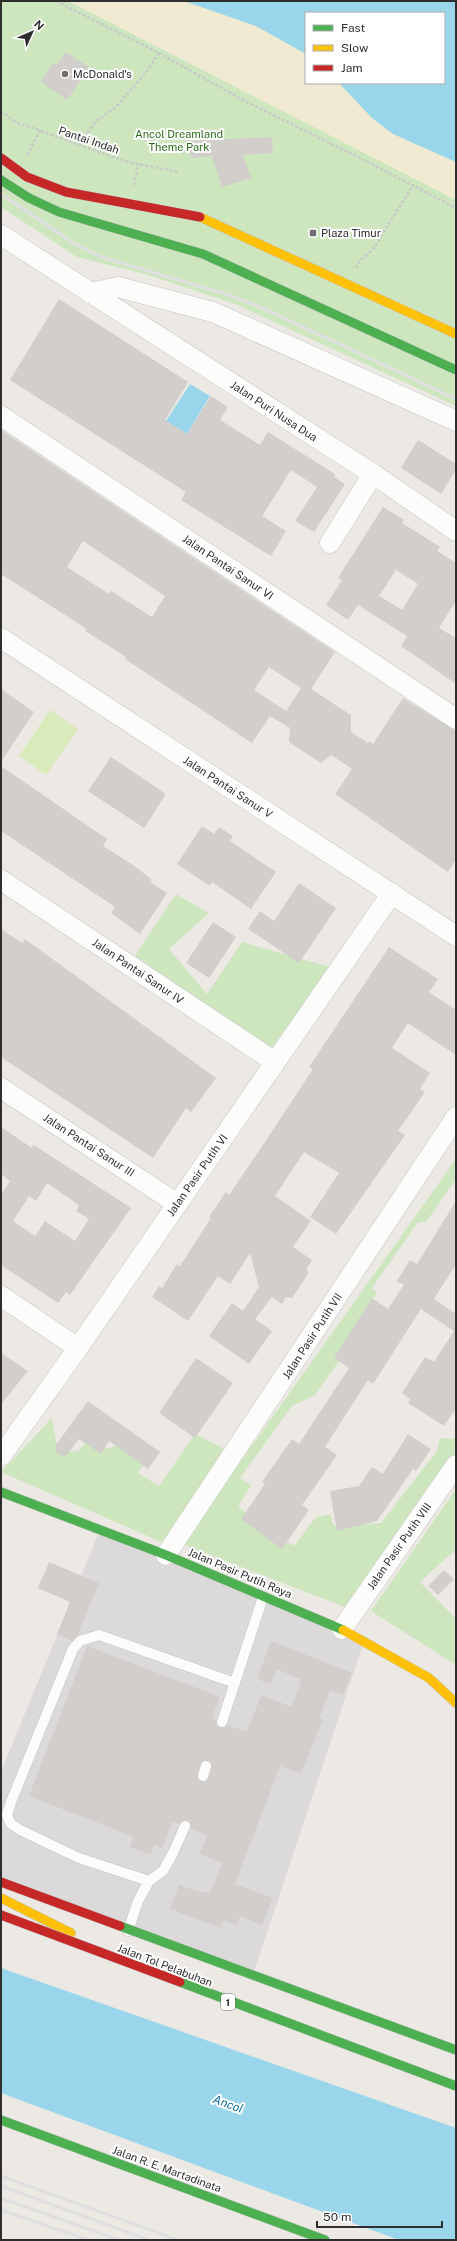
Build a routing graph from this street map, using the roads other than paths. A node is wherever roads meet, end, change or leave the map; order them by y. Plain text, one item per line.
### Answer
1 (1, 158) edge
2 (1, 180) edge
3 (1, 235) edge
4 (90, 293) junction
5 (456, 334) edge
6 (456, 370) edge
7 (1, 416) edge
8 (456, 421) edge
9 (373, 474) junction
10 (456, 531) edge
11 (330, 543) dead end
12 (1, 638) edge
13 (456, 719) edge
14 (1, 880) edge
15 (392, 893) junction
16 (456, 936) edge
17 (275, 1062) junction
18 (1, 1088) edge
19 (456, 1117) edge
20 (176, 1203) junction
21 (1, 1296) edge
22 (78, 1348) junction
23 (1, 1456) edge
24 (456, 1465) edge
25 (1, 1492) edge
26 (166, 1555) junction
27 (263, 1597) junction
28 (342, 1629) junction
29 (235, 1684) junction
30 (456, 1703) edge
31 (222, 1722) dead end
32 (184, 1826) dead end
33 (149, 1881) junction
34 (1, 1883) edge
35 (1, 1898) edge
36 (1, 1915) edge
37 (126, 1938) junction
38 (456, 2050) edge
39 (456, 2057) edge
40 (456, 2086) edge
41 (456, 2094) edge
42 (1, 2120) edge
43 (325, 2240) edge

1 - 5 main road
2 - 6 main road
3 - 4 street, Jalan Puri Nusa Dua
4 - 8 street
4 - 9 street, Jalan Puri Nusa Dua
7 - 13 street, Jalan Pantai Sanur VI
9 - 10 street, Jalan Puri Nusa Dua
9 - 11 street
12 - 15 street, Jalan Pantai Sanur V
14 - 17 street, Jalan Pantai Sanur IV
15 - 16 street, Jalan Pantai Sanur V
15 - 17 street, Jalan Pasir Putih VI
17 - 20 street, Jalan Pasir Putih VI
18 - 20 street, Jalan Pantai Sanur III
19 - 26 street, Jalan Pasir Putih VII
20 - 22 street, Jalan Pasir Putih VI
21 - 22 street
22 - 23 street, Jalan Pasir Putih VI
24 - 28 street, Jalan Pasir Putih VIII
25 - 26 main road, Jalan Pasir Putih Raya
26 - 27 main road, Jalan Pasir Putih Raya
27 - 28 main road, Jalan Pasir Putih Raya
27 - 29 lane
28 - 30 main road, Jalan Pasir Putih Raya
29 - 31 lane
29 - 33 lane
32 - 33 lane
33 - 37 lane
34 - 37 main road
34 - 38 main road, Jalan Tol Pelabuhan, bridge
35 - 41 main road
36 - 40 main road, Jalan Tol Pelabuhan / 1, bridge
37 - 39 main road
42 - 43 main road, Jalan R. E. Martadinata

